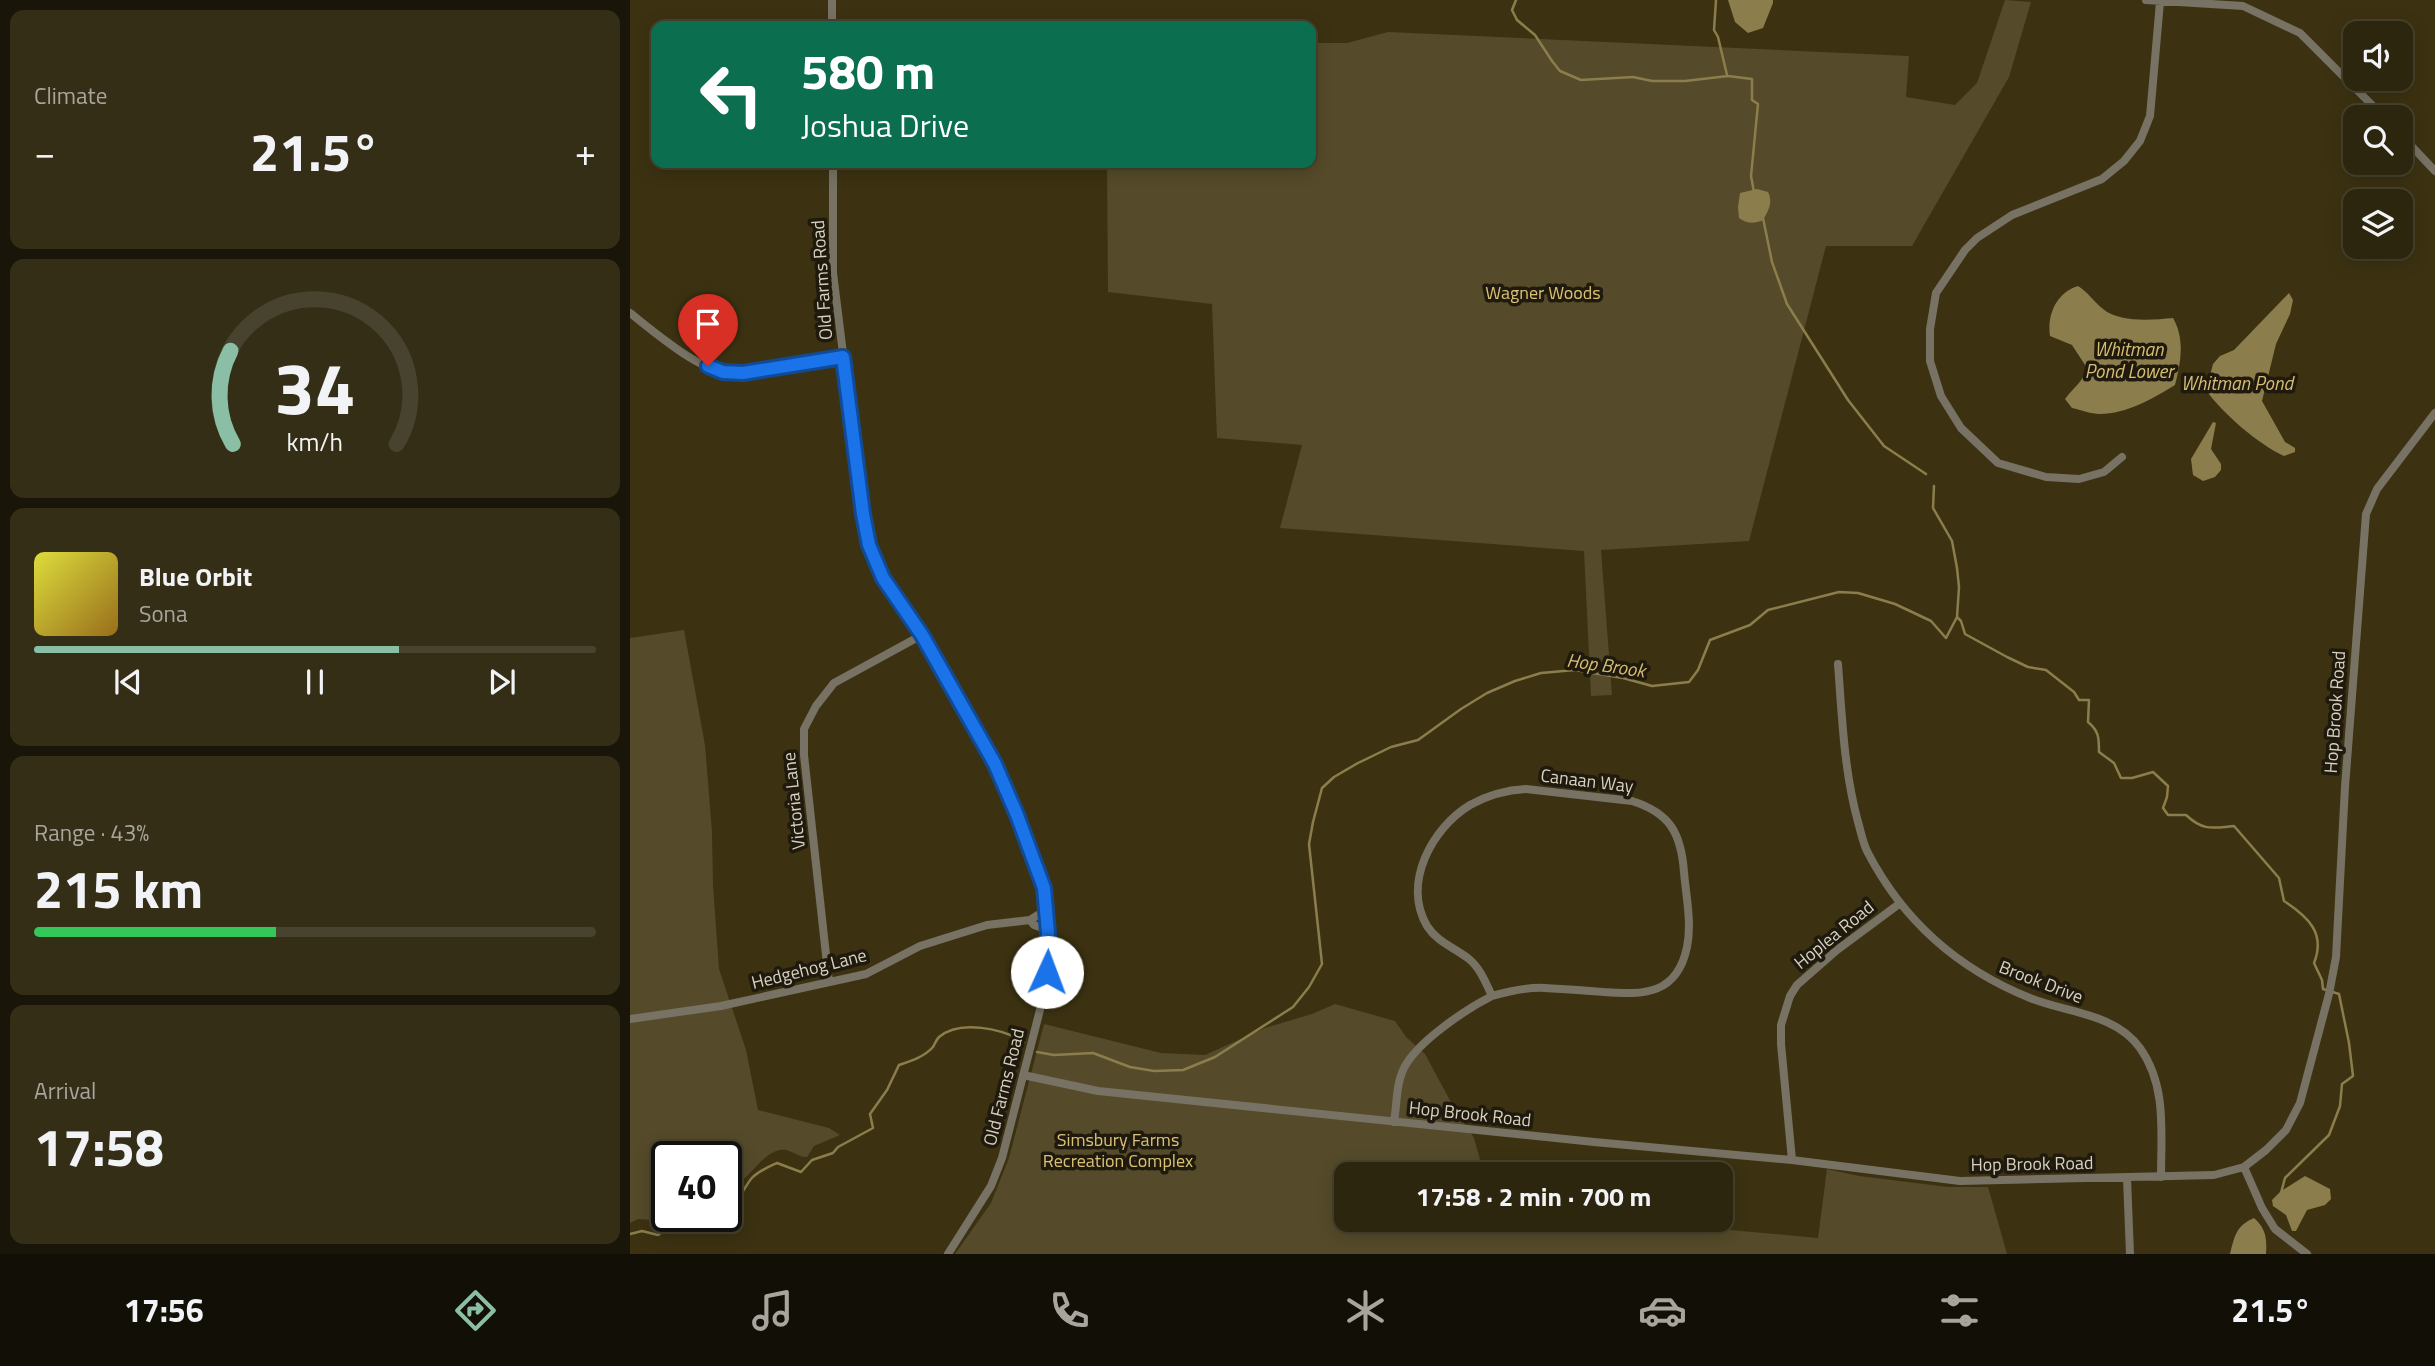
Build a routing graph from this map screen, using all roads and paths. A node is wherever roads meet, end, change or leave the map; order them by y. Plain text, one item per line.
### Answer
1 (832, 0) edge
2 (2146, 0) edge
3 (2160, 2) junction
4 (832, 21) edge
5 (2372, 105) edge
6 (2413, 148) edge
7 (833, 168) edge
8 (2435, 171) edge
9 (630, 313) edge
10 (843, 357) junction
11 (2435, 413) edge
12 (2122, 457) dead end
13 (922, 635) junction
14 (1838, 664) dead end
15 (1899, 904) junction
16 (1046, 910) junction
17 (1030, 920) junction
18 (1048, 930) junction
19 (829, 982) junction
20 (1492, 996) junction
21 (630, 1019) edge
22 (1023, 1075) junction
23 (1394, 1122) junction
24 (1792, 1160) junction
25 (2244, 1167) junction
26 (2161, 1177) junction
27 (2127, 1178) junction
28 (948, 1254) edge
29 (2130, 1254) edge
30 (2307, 1254) edge

1 - 4 street
2 - 3 street
3 - 5 street
3 - 12 street
6 - 8 street
7 - 10 street, Old Farms Road
9 - 10 street
10 - 13 street, Old Farms Road
11 - 25 street, Hop Brook Road
13 - 16 street, Old Farms Road
13 - 19 street, Victoria Lane
14 - 15 street, Brook Drive
15 - 24 street, Hoplea Road
15 - 26 street, Brook Drive
16 - 17 street, Hedgehog Lane
16 - 18 street, Old Farms Road
17 - 18 street
17 - 19 street, Hedgehog Lane
18 - 22 street, Old Farms Road
19 - 21 street, Hedgehog Lane
20 - 20 street, Canaan Way
20 - 23 street, Canaan Way
22 - 23 street, Hop Brook Road
22 - 28 street, Old Farms Road
23 - 24 street, Hop Brook Road
24 - 27 street, Hop Brook Road
25 - 26 street, Hop Brook Road
25 - 30 street
26 - 27 street, Hop Brook Road
27 - 29 street

